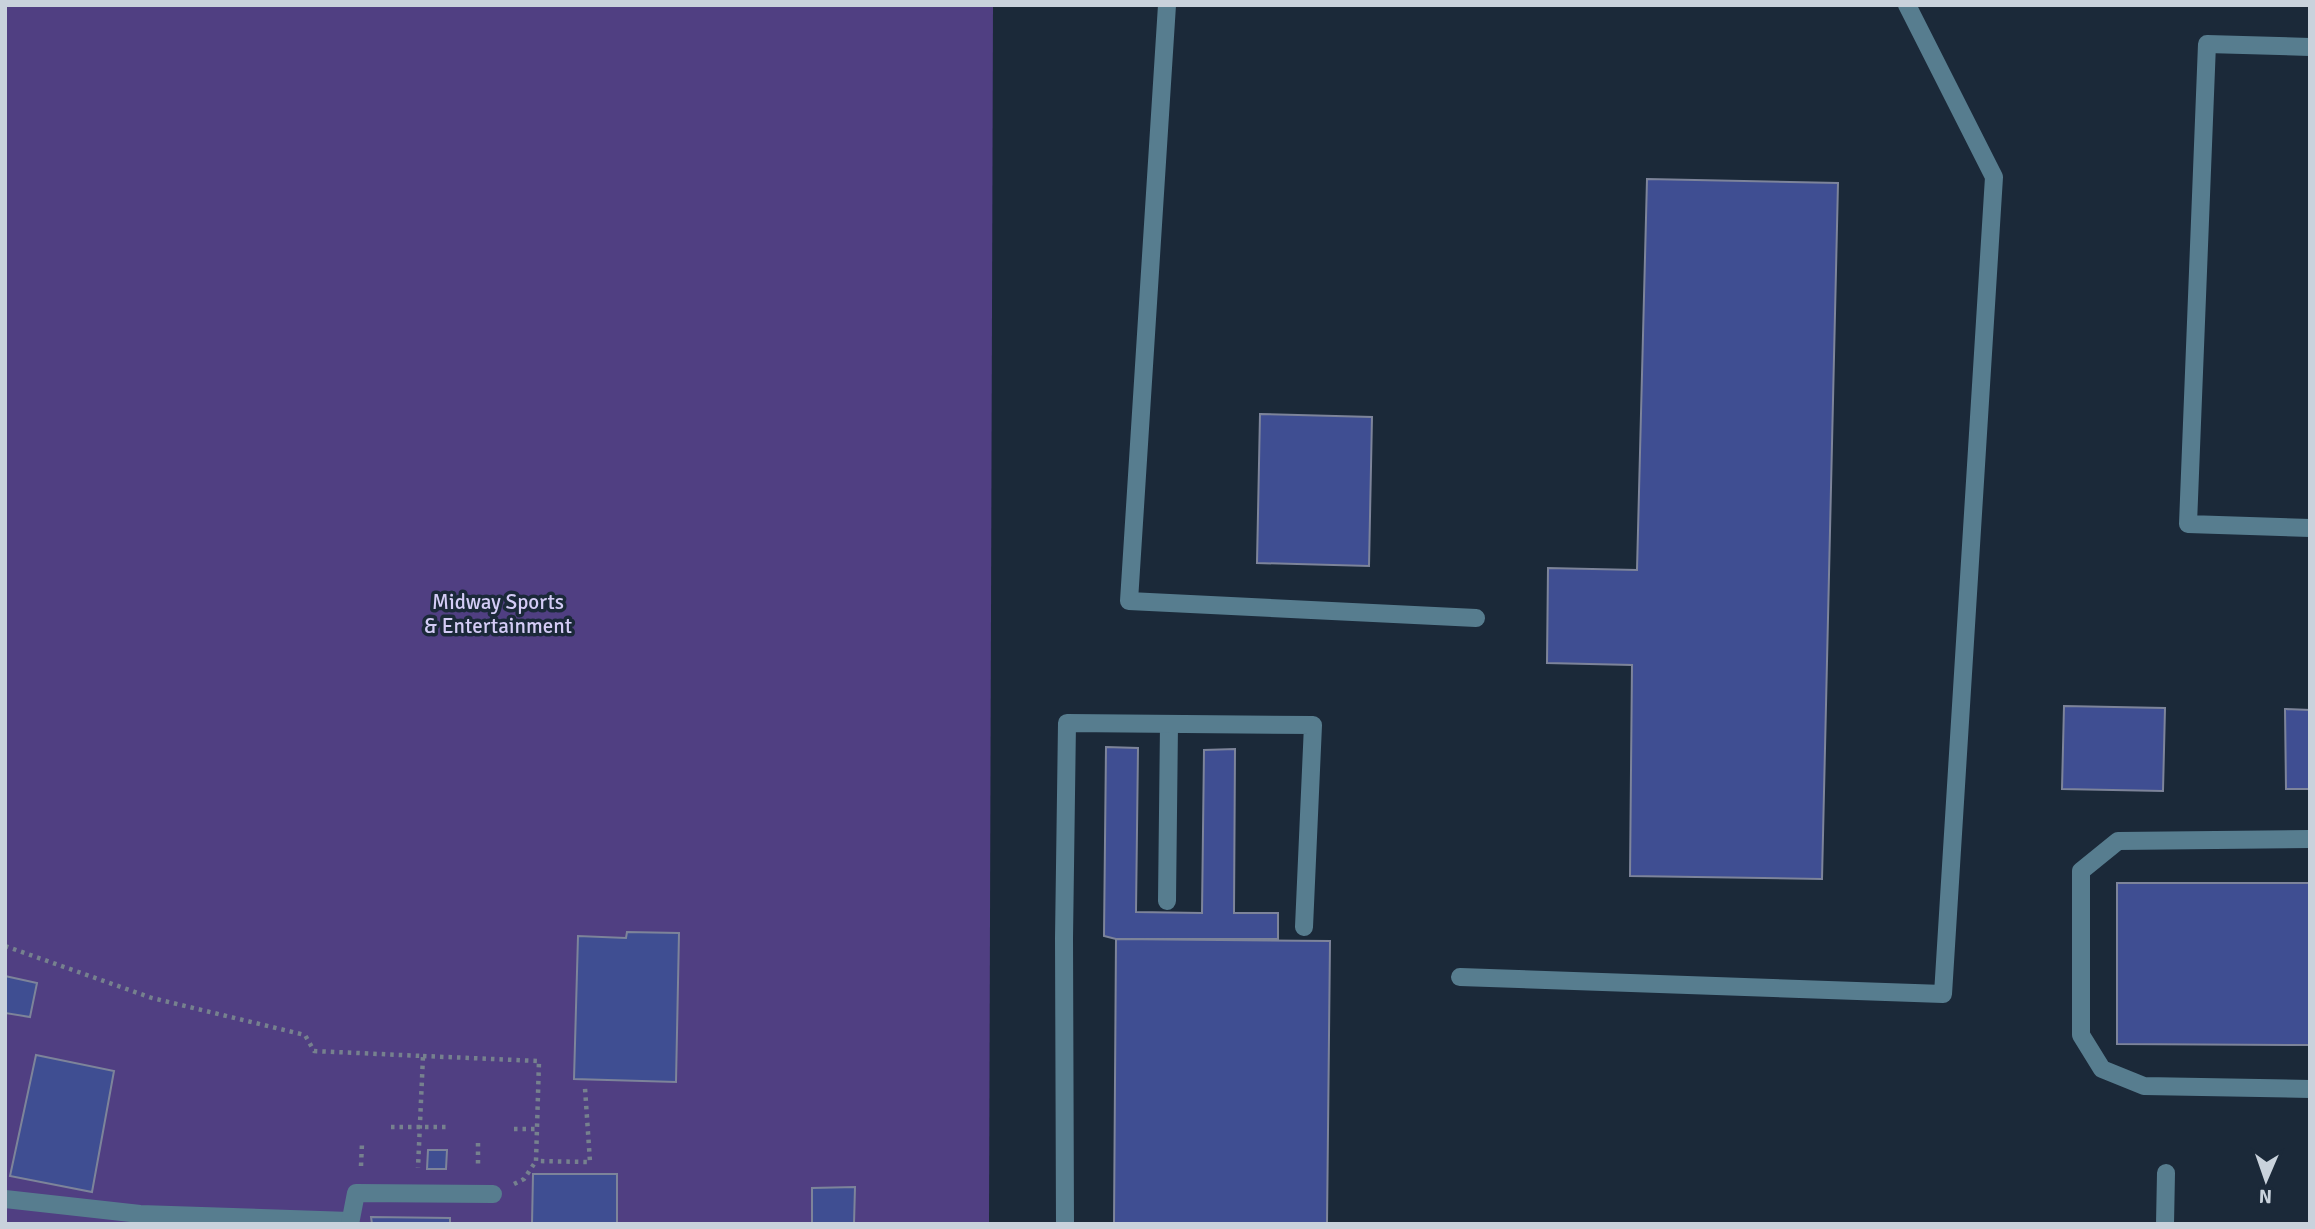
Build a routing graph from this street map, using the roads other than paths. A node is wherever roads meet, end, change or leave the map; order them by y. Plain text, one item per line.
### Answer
1 (1167, 5) edge
2 (1906, 5) edge
3 (2310, 47) edge
4 (2310, 528) edge
5 (1476, 618) dead end
6 (1168, 724) junction
7 (2310, 839) edge
8 (1167, 901) dead end
9 (1304, 927) dead end
10 (1460, 977) dead end
11 (2310, 1089) edge
12 (2166, 1172) dead end
13 (493, 1194) dead end
14 (5, 1199) edge
15 (350, 1222) edge
16 (1065, 1224) edge
17 (2165, 1224) edge

1 - 5 lane
2 - 10 lane
3 - 4 lane
6 - 8 lane
6 - 9 lane
6 - 16 lane
7 - 11 lane
12 - 17 lane
13 - 15 lane
14 - 15 lane

